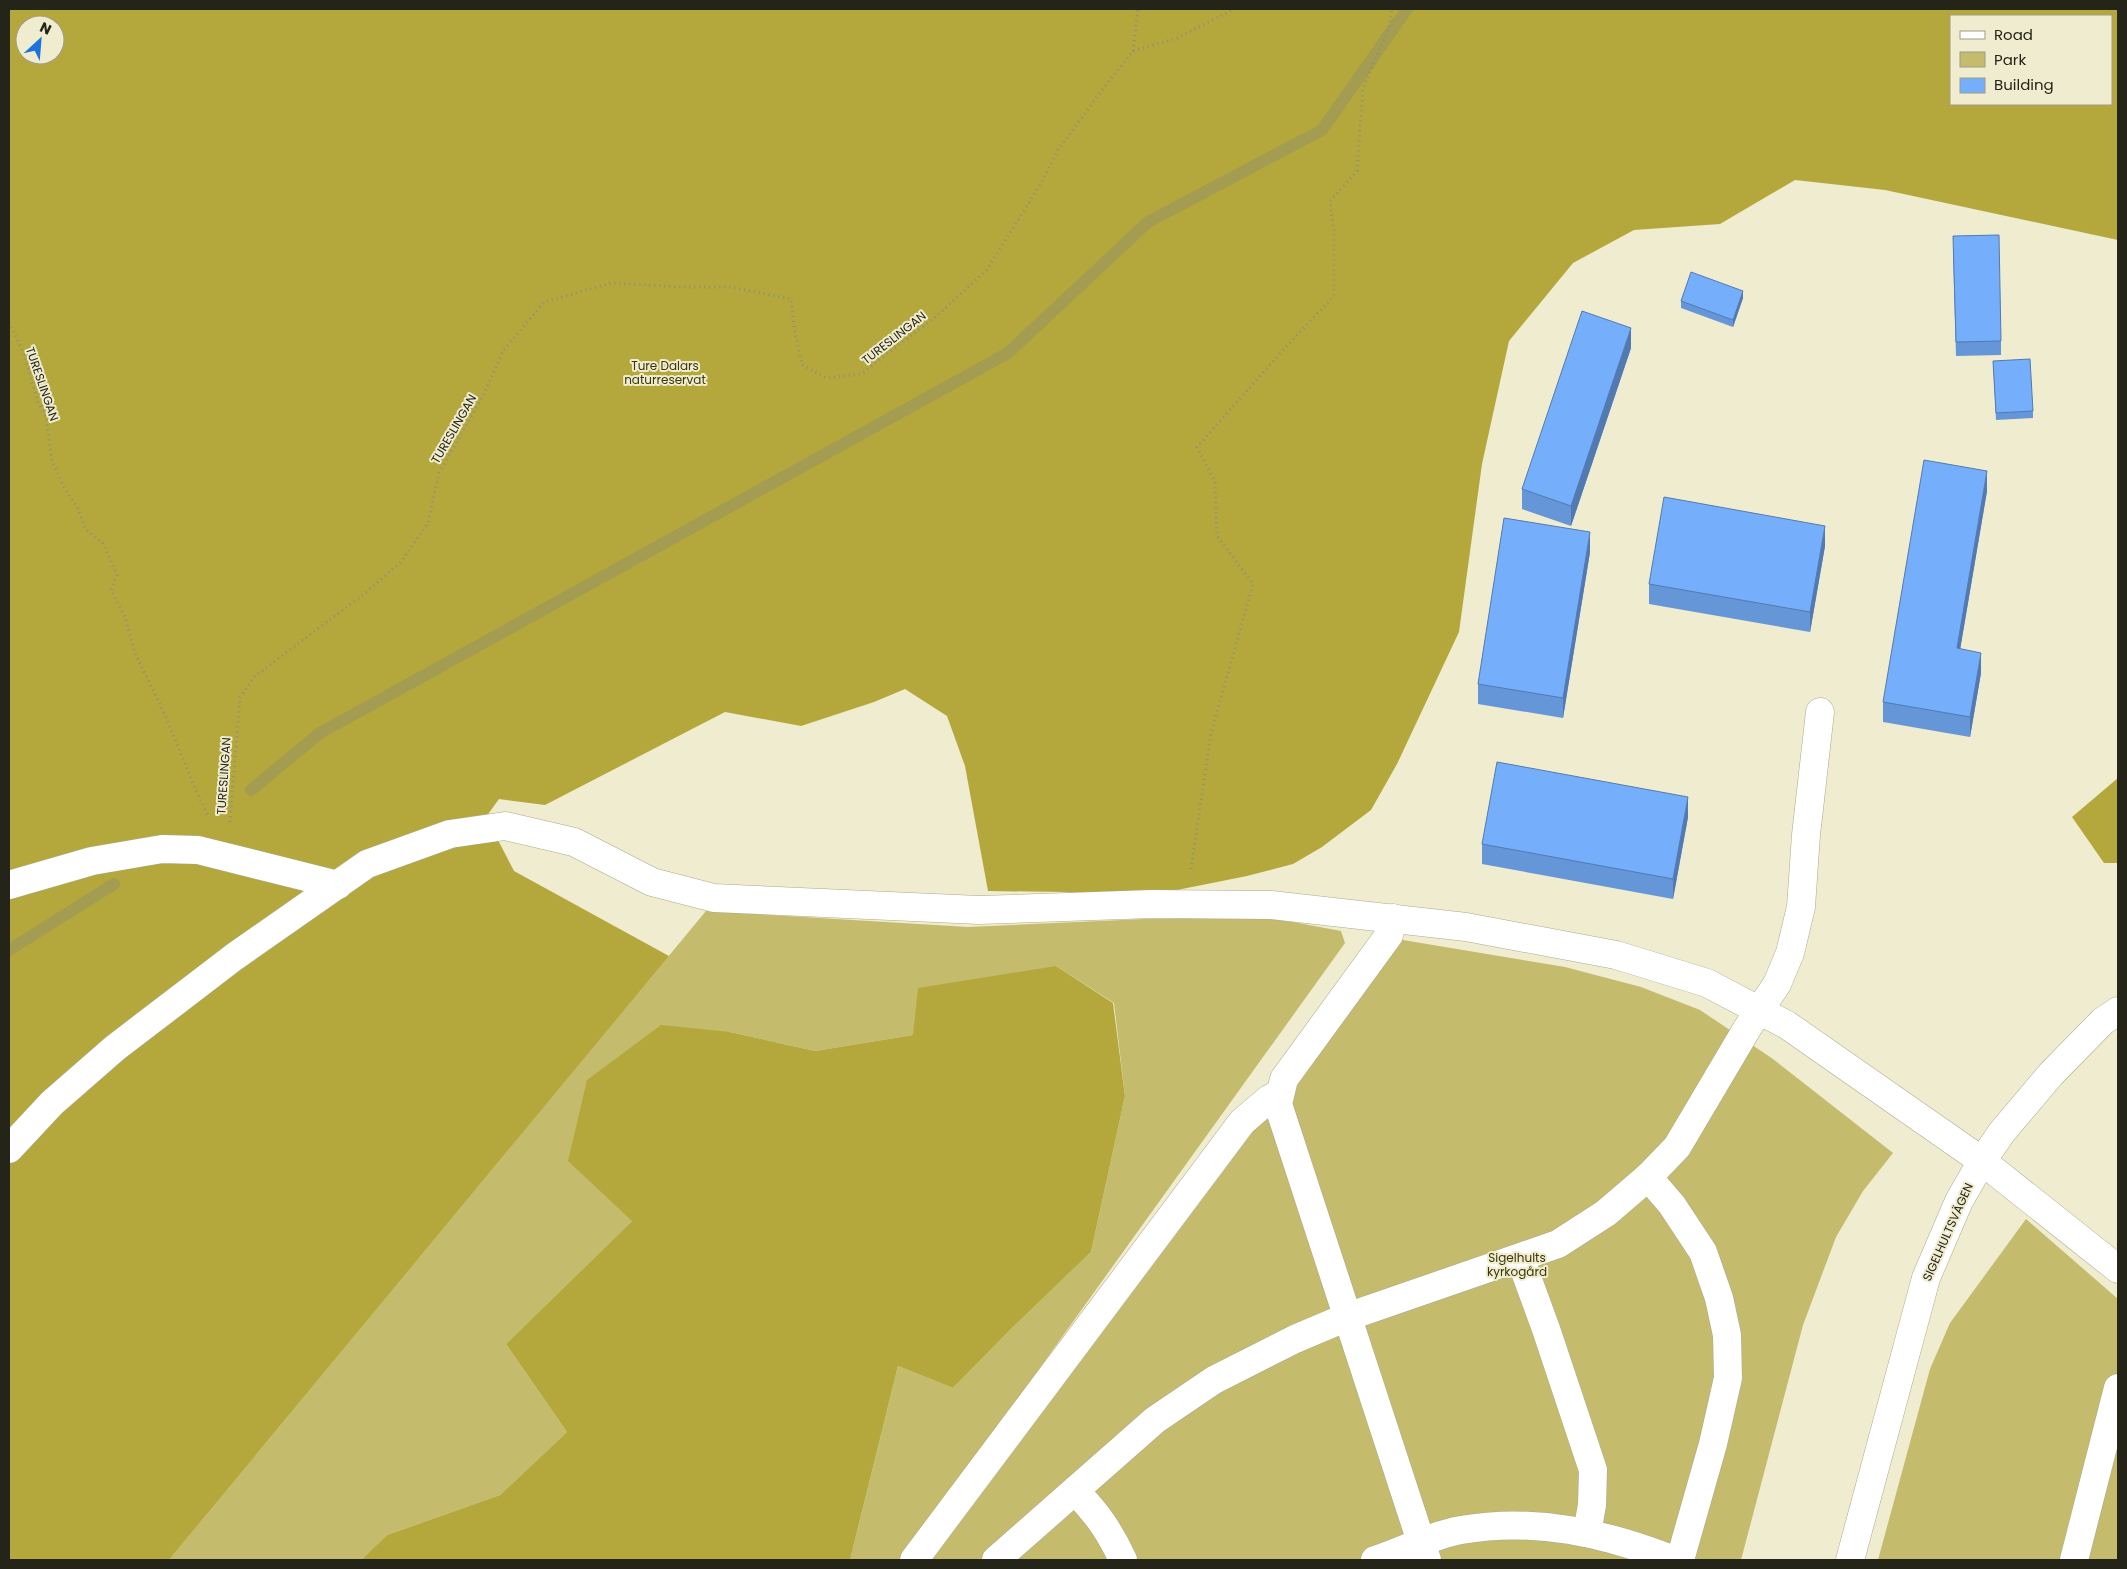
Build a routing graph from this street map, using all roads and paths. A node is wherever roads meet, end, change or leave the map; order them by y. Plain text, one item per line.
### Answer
1 (1138, 9) edge
2 (1234, 9) edge
3 (1392, 9) edge
4 (1133, 51) junction
5 (9, 322) edge
6 (1820, 712) dead end
7 (228, 857) junction
8 (338, 884) junction
9 (9, 885) edge
10 (1186, 904) junction
11 (1393, 918) junction
12 (1760, 1009) junction
13 (2118, 1011) edge
14 (1279, 1094) junction
15 (9, 1149) edge
16 (1982, 1161) junction
17 (1648, 1177) junction
18 (1520, 1258) junction
19 (2118, 1270) edge
20 (1348, 1318) junction
21 (2118, 1388) edge
22 (1075, 1491) junction
23 (1588, 1533) junction
24 (1424, 1551) edge
25 (914, 1560) edge
26 (996, 1560) edge
27 (1123, 1560) edge
28 (1375, 1560) edge
29 (1674, 1560) edge
30 (1680, 1560) edge
31 (1850, 1560) edge
32 (2074, 1560) edge

1 - 4 path
2 - 4 path
3 - 10 path
4 - 7 path, TURESLINGAN
5 - 7 path, TURESLINGAN
6 - 12 street
7 - 8 street
7 - 9 street
8 - 10 street
8 - 15 street
10 - 11 street
11 - 12 street
11 - 14 street
12 - 16 street
12 - 17 street
13 - 16 street, SIGELHULTSVÄGEN
14 - 20 street
14 - 25 street
16 - 19 street
16 - 31 street, SIGELHULTSVÄGEN
17 - 18 street
17 - 30 street
18 - 20 street
18 - 23 street
20 - 22 street
20 - 24 street
21 - 32 street
22 - 26 street
22 - 27 street
23 - 24 street
23 - 29 street
24 - 28 street

